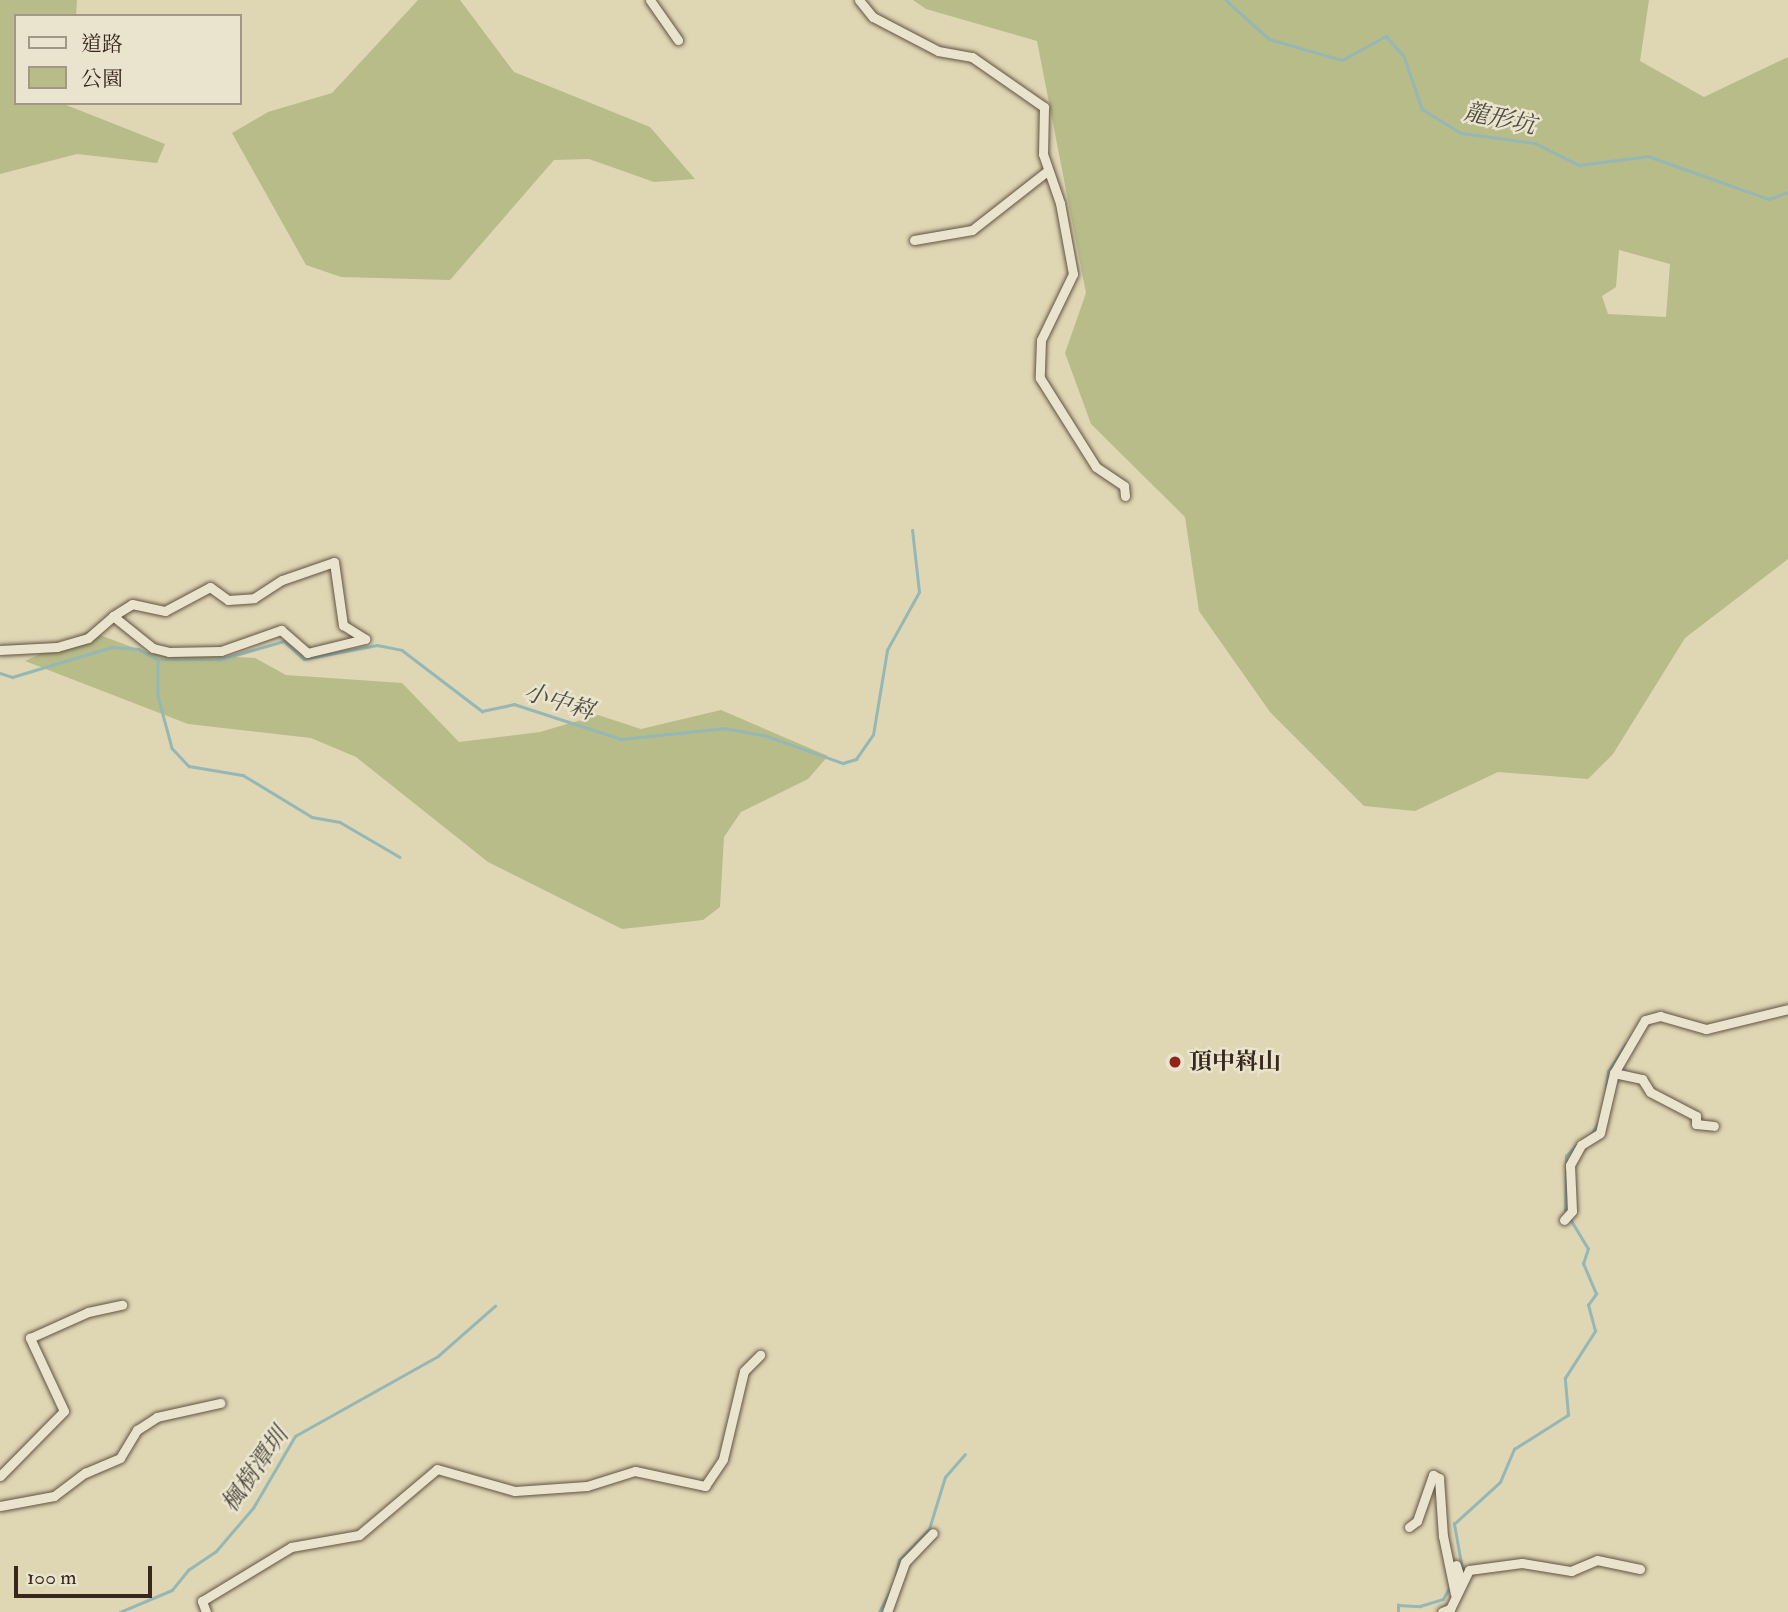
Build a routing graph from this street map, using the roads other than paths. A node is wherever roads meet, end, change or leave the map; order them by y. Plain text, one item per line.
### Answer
1 (650, 0) edge
2 (859, 0) edge
3 (678, 40) dead end
4 (1046, 172) junction
5 (914, 240) dead end
6 (1125, 496) dead end
7 (113, 616) junction
8 (0, 650) edge
9 (1788, 1009) edge
10 (1614, 1073) junction
11 (1714, 1126) dead end
12 (1564, 1220) dead end
13 (122, 1305) dead end
14 (760, 1354) dead end
15 (220, 1403) dead end
16 (0, 1476) edge
17 (0, 1506) edge
18 (1409, 1527) dead end
19 (933, 1532) dead end
20 (1456, 1565) dead end
21 (1640, 1569) dead end
22 (1460, 1579) junction
23 (1455, 1594) junction
24 (206, 1612) edge
25 (887, 1612) edge
26 (1442, 1612) edge

1 - 3 street
2 - 4 street
4 - 5 street
4 - 6 street
7 - 7 street
7 - 8 street
9 - 10 street
10 - 11 street
10 - 12 street
13 - 16 street
14 - 24 street
15 - 17 street
18 - 23 street
19 - 25 street
20 - 22 street
21 - 22 street
22 - 23 street
23 - 26 street

